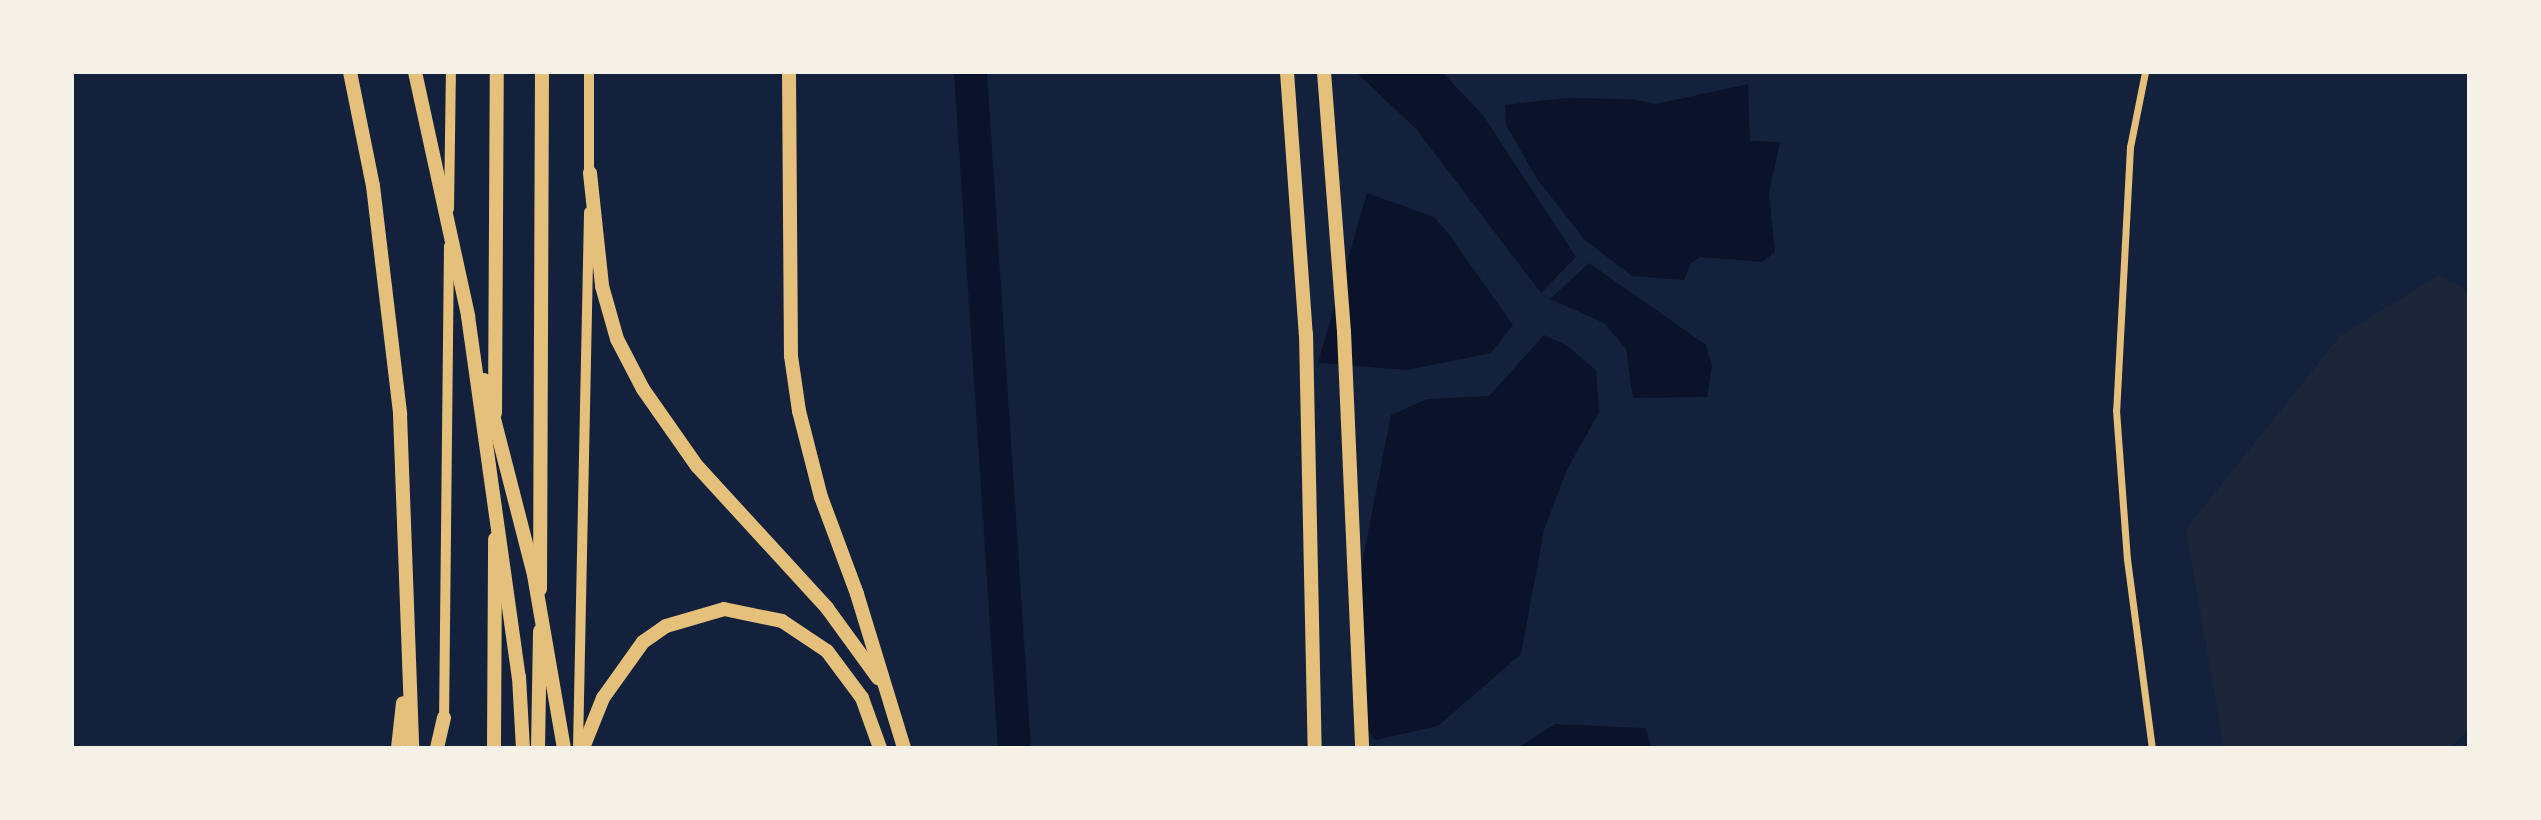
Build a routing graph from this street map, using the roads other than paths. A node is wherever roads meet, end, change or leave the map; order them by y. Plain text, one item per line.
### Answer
1 (350, 72) edge
2 (415, 72) edge
3 (451, 72) edge
4 (497, 72) edge
5 (542, 72) edge
6 (589, 72) edge
7 (789, 72) edge
8 (1287, 72) edge
9 (1324, 72) edge
10 (2144, 72) edge
11 (590, 173) junction
12 (468, 316) junction
13 (409, 656) junction
14 (892, 704) junction
15 (444, 718) junction
16 (398, 748) edge
17 (412, 748) edge
18 (437, 748) edge
19 (444, 748) edge
20 (494, 748) edge
21 (523, 748) edge
22 (538, 748) edge
23 (564, 748) edge
24 (581, 748) edge
25 (880, 748) edge
26 (904, 748) edge
27 (1315, 748) edge
28 (1362, 748) edge
29 (2152, 748) edge

1 - 13 highway
2 - 12 highway
3 - 15 street
4 - 20 highway
5 - 22 highway
6 - 11 street
7 - 14 highway
8 - 27 highway
9 - 28 highway
10 - 29 street
11 - 14 highway
11 - 24 street
12 - 21 highway
12 - 23 highway
13 - 16 highway
13 - 17 highway
14 - 26 highway
15 - 18 highway
15 - 19 street
24 - 25 highway

